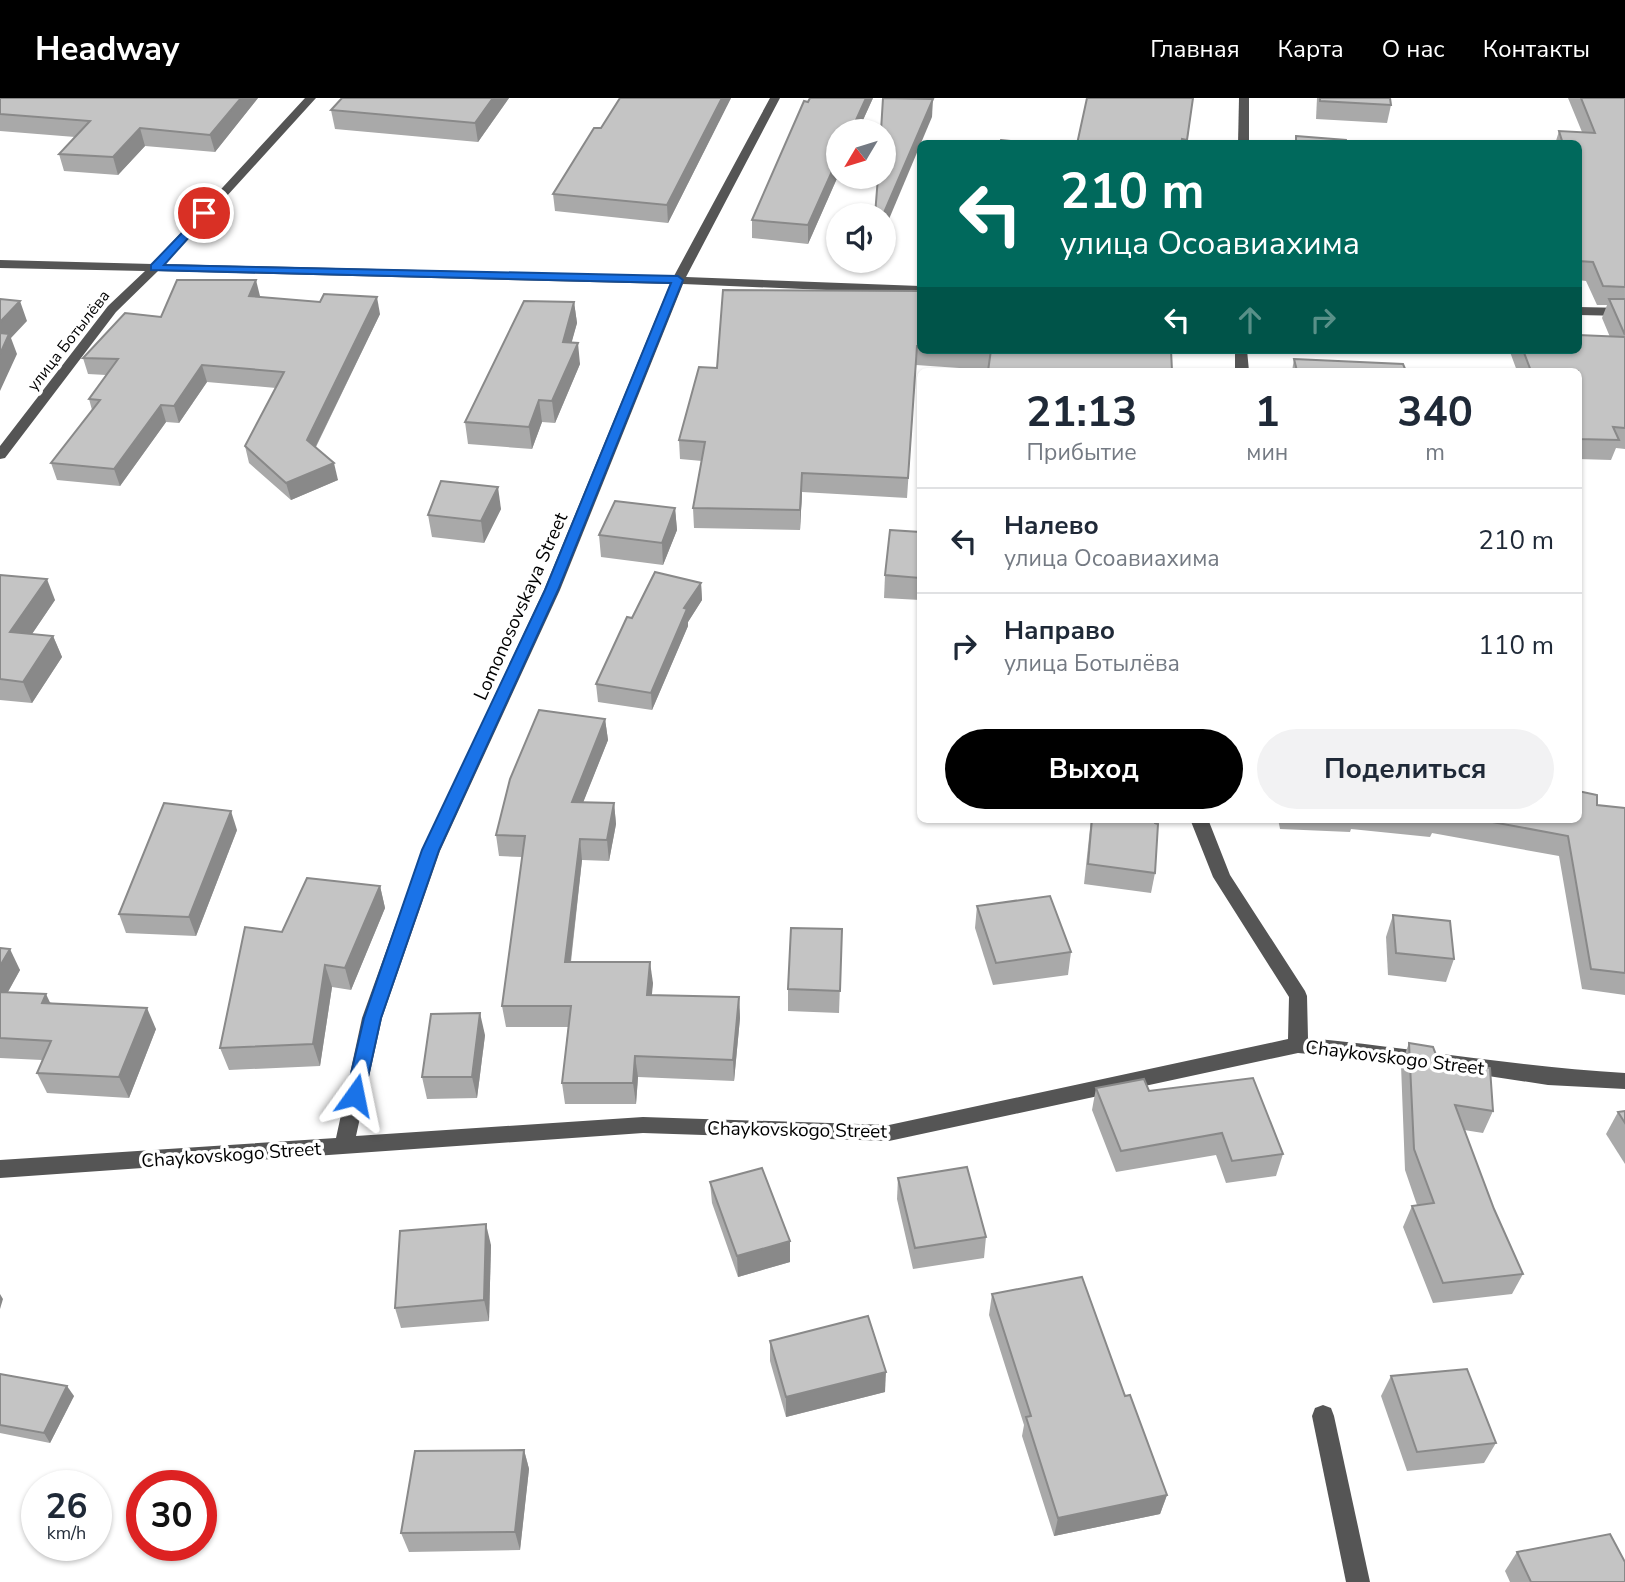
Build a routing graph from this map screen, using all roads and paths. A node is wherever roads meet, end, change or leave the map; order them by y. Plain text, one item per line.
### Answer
1 (312, 98) edge
2 (775, 98) edge
3 (1244, 98) edge
4 (1242, 140) edge
5 (0, 264) edge
6 (155, 268) junction
7 (678, 280) junction
8 (917, 290) edge
9 (1582, 311) edge
10 (1625, 312) edge
11 (0, 456) edge
12 (1201, 823) edge
13 (1298, 1045) junction
14 (1625, 1081) edge
15 (344, 1146) junction
16 (0, 1169) edge
17 (1323, 1416) dead end
18 (1358, 1582) edge

1 - 6 street, улица Ботылёва
2 - 7 street, Lomonosovskaya Street
3 - 4 street
5 - 6 street
6 - 7 street
6 - 11 street, улица Ботылёва
7 - 8 street
7 - 15 street, Lomonosovskaya Street
9 - 10 street
12 - 13 street
13 - 14 street, Chaykovskogo Street
13 - 15 street, Chaykovskogo Street
15 - 16 street, Chaykovskogo Street
17 - 18 street

